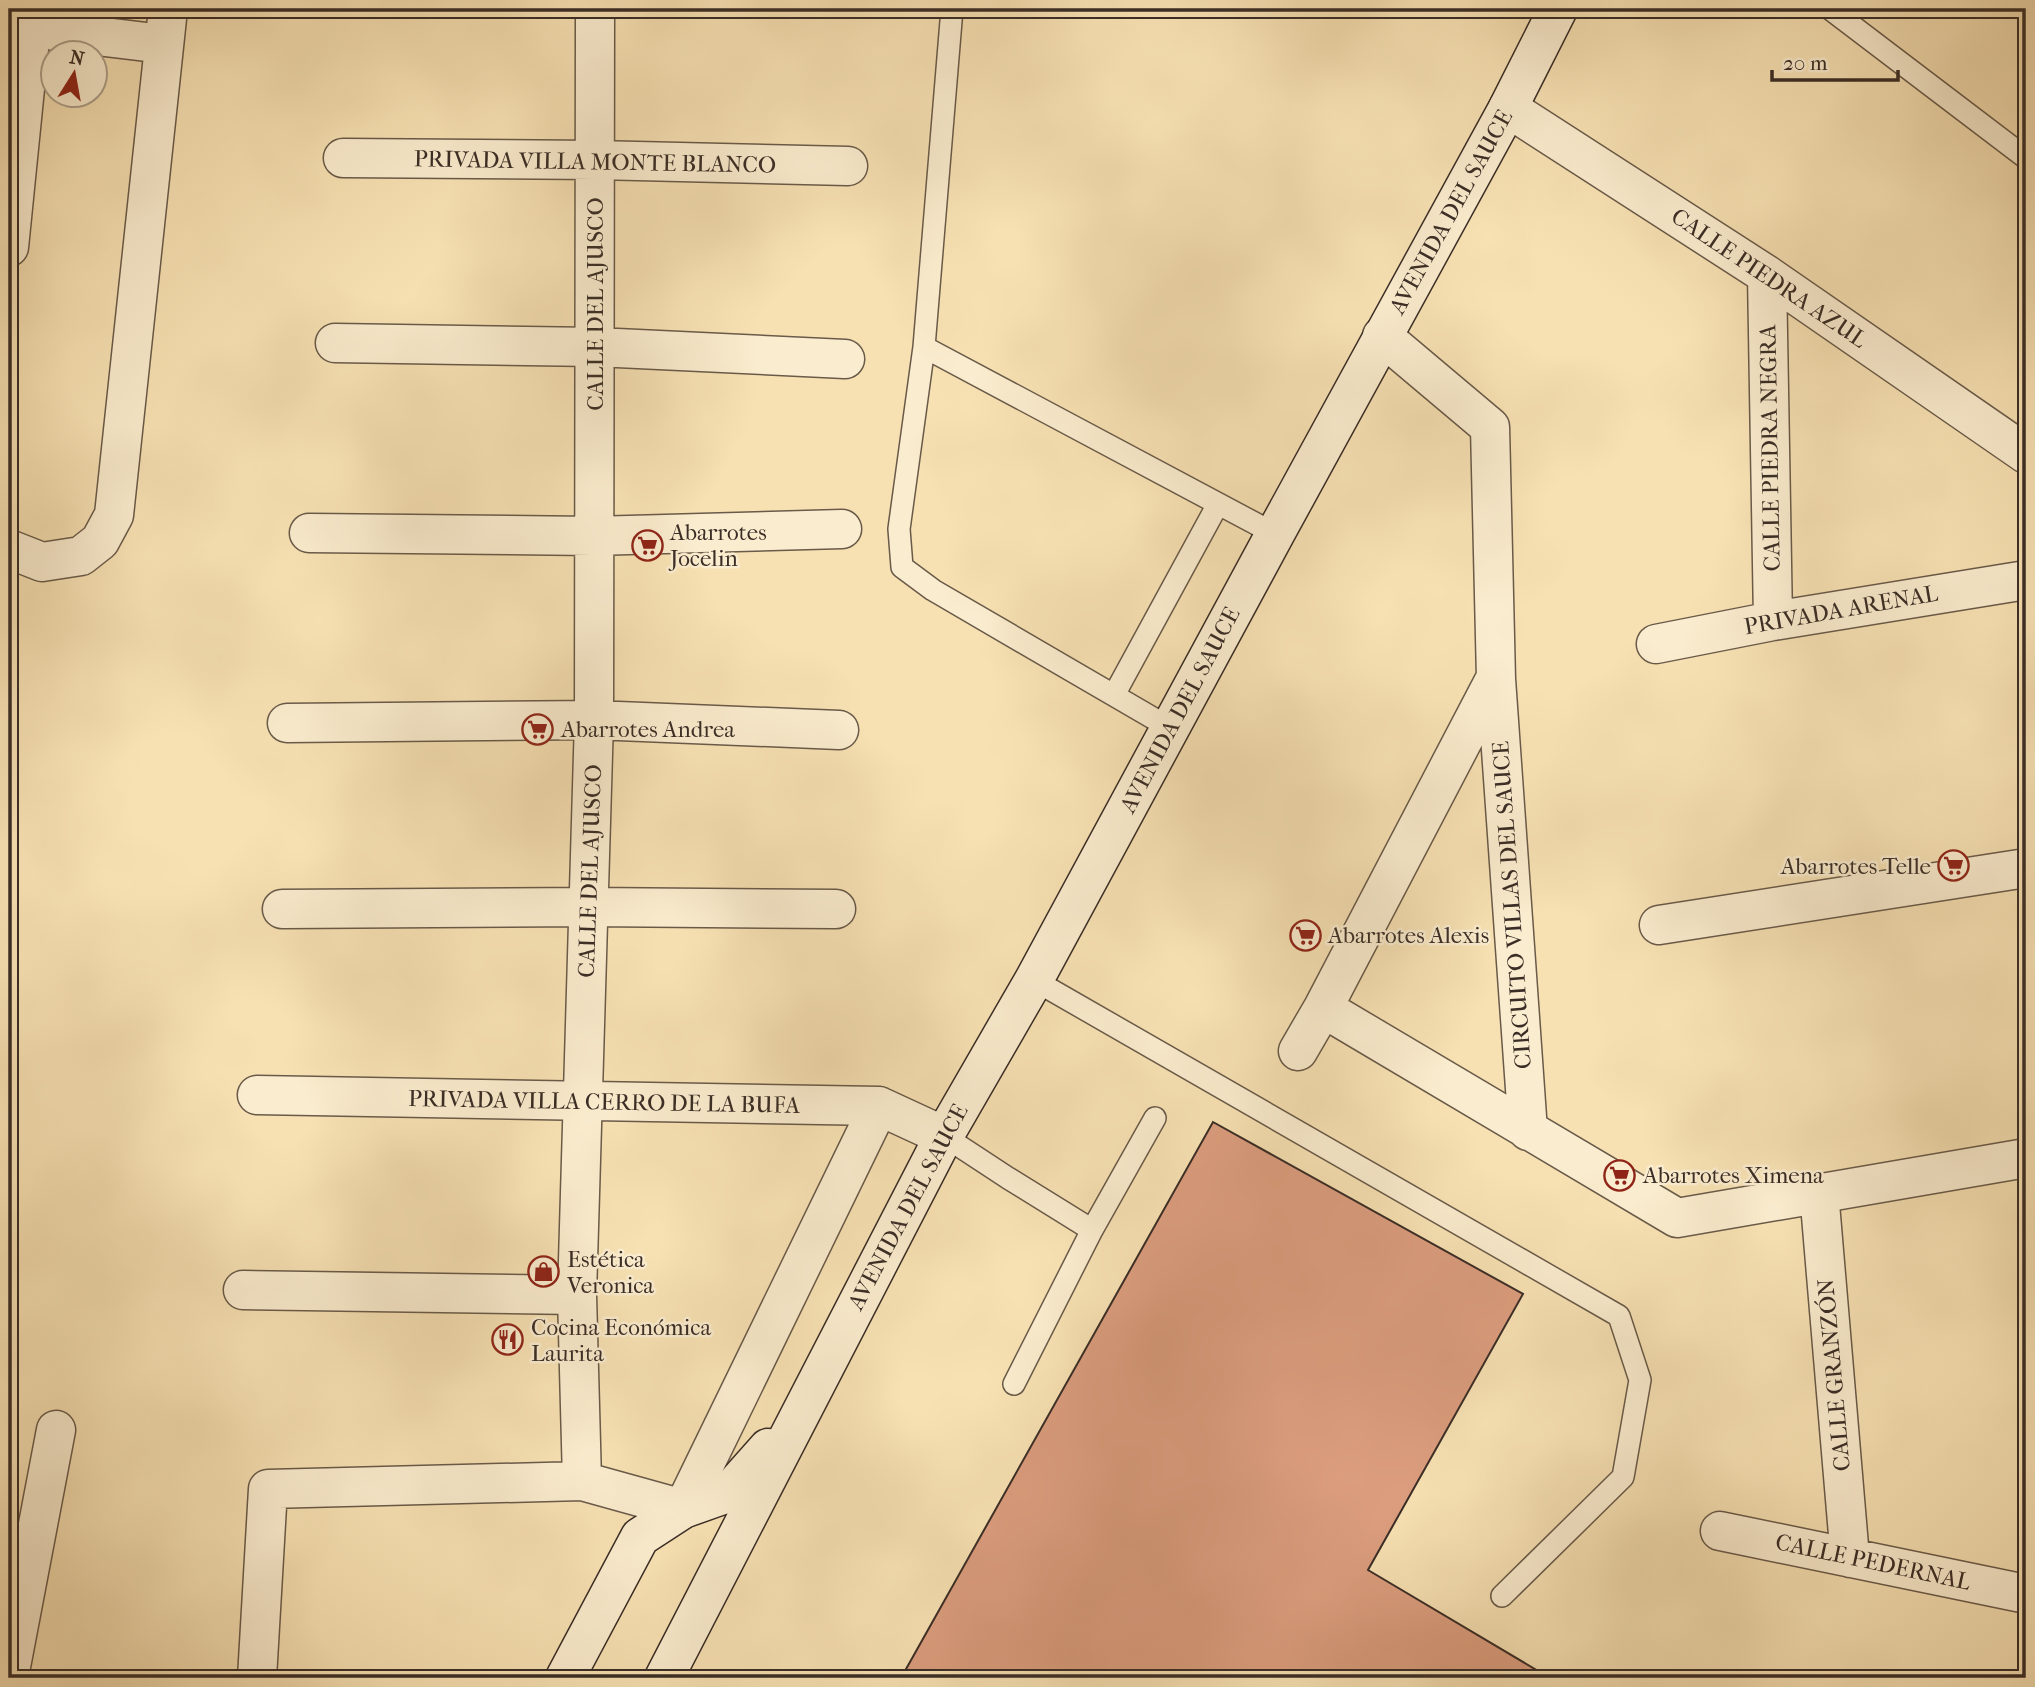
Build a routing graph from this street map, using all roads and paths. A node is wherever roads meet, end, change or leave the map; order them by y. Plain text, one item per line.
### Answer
1 (595, 9) edge
2 (952, 9) edge
3 (1558, 9) edge
4 (1830, 9) edge
5 (32, 18) edge
6 (165, 26) edge
7 (1508, 108) junction
8 (343, 158) dead end
9 (2026, 159) edge
10 (595, 160) junction
11 (848, 166) dead end
12 (9, 247) edge
13 (1767, 275) junction
14 (1382, 336) junction
15 (335, 343) dead end
16 (596, 347) junction
17 (924, 347) junction
18 (845, 359) dead end
19 (2026, 454) edge
20 (1218, 503) junction
21 (842, 530) dead end
22 (309, 533) dead end
23 (1275, 534) junction
24 (593, 536) junction
25 (9, 549) edge
26 (2026, 580) edge
27 (1773, 621) junction
28 (1656, 644) dead end
29 (1496, 678) junction
30 (1114, 695) junction
31 (594, 720) junction
32 (287, 723) dead end
33 (1170, 728) junction
34 (839, 730) dead end
35 (2026, 868) edge
36 (589, 907) junction
37 (282, 909) dead end
38 (836, 909) dead end
39 (1658, 925) dead end
40 (1034, 980) junction
41 (1323, 1008) junction
42 (1298, 1051) dead end
43 (257, 1095) dead end
44 (584, 1102) junction
45 (879, 1106) junction
46 (1155, 1118) dead end
47 (1528, 1131) junction
48 (944, 1136) junction
49 (2026, 1158) edge
50 (1819, 1192) junction
51 (1092, 1230) junction
52 (243, 1290) dead end
53 (577, 1295) junction
54 (1014, 1384) dead end
55 (802, 1410) junction
56 (56, 1430) dead end
57 (582, 1481) junction
58 (683, 1509) junction
59 (1720, 1531) dead end
60 (1850, 1558) junction
61 (2026, 1594) edge
62 (1502, 1595) dead end
63 (9, 1677) edge
64 (257, 1678) edge
65 (565, 1678) edge
66 (664, 1678) edge

1 - 10 street, CALLE DEL AJUSCO
2 - 17 lane
3 - 7 street, AVENIDA DEL SAUCE
4 - 9 lane
5 - 6 street
5 - 12 street
6 - 25 street
7 - 13 street, CALLE PIEDRA AZUL
7 - 14 street, AVENIDA DEL SAUCE
8 - 10 street, PRIVADA VILLA MONTE BLANCO
10 - 11 street, PRIVADA VILLA MONTE BLANCO
10 - 16 street, CALLE DEL AJUSCO
13 - 19 street, CALLE PIEDRA AZUL
13 - 27 street, CALLE PIEDRA NEGRA
14 - 23 street, AVENIDA DEL SAUCE
14 - 29 street, CIRCUITO VILLAS DEL SAUCE
15 - 16 street
16 - 18 street
16 - 24 street, CALLE DEL AJUSCO
17 - 20 lane
17 - 30 lane
20 - 23 lane
20 - 30 lane
21 - 24 street
22 - 24 street
23 - 33 street, AVENIDA DEL SAUCE
24 - 31 street, CALLE DEL AJUSCO
26 - 27 street, PRIVADA ARENAL
27 - 28 street, PRIVADA ARENAL
29 - 41 street, CIRCUITO VILLAS DEL SAUCE
29 - 47 street, CIRCUITO VILLAS DEL SAUCE
30 - 33 lane
31 - 32 street
31 - 34 street
31 - 36 street, CALLE DEL AJUSCO
33 - 40 street, AVENIDA DEL SAUCE
35 - 39 street
36 - 37 street
36 - 38 street
36 - 44 street, CALLE DEL AJUSCO
40 - 48 street, AVENIDA DEL SAUCE
40 - 62 lane
41 - 42 street, CIRCUITO VILLAS DEL SAUCE
41 - 47 street
43 - 44 street, PRIVADA VILLA CERRO DE LA BUFA
44 - 45 street, PRIVADA VILLA CERRO DE LA BUFA
44 - 53 street, CALLE DEL AJUSCO
45 - 48 street, PRIVADA VILLA CERRO DE LA BUFA
45 - 58 street
46 - 51 lane
47 - 50 street
48 - 51 lane
48 - 55 street, AVENIDA DEL SAUCE
49 - 50 street
50 - 60 street, CALLE GRANZÓN
51 - 54 lane
52 - 53 street
53 - 57 street, CALLE DEL AJUSCO
55 - 58 street, AVENIDA DEL SAUCE
55 - 66 street, AVENIDA DEL SAUCE
56 - 63 street
57 - 58 street
57 - 64 street
58 - 65 street, AVENIDA DEL SAUCE
59 - 60 street, CALLE PEDERNAL
60 - 61 street, CALLE PEDERNAL

